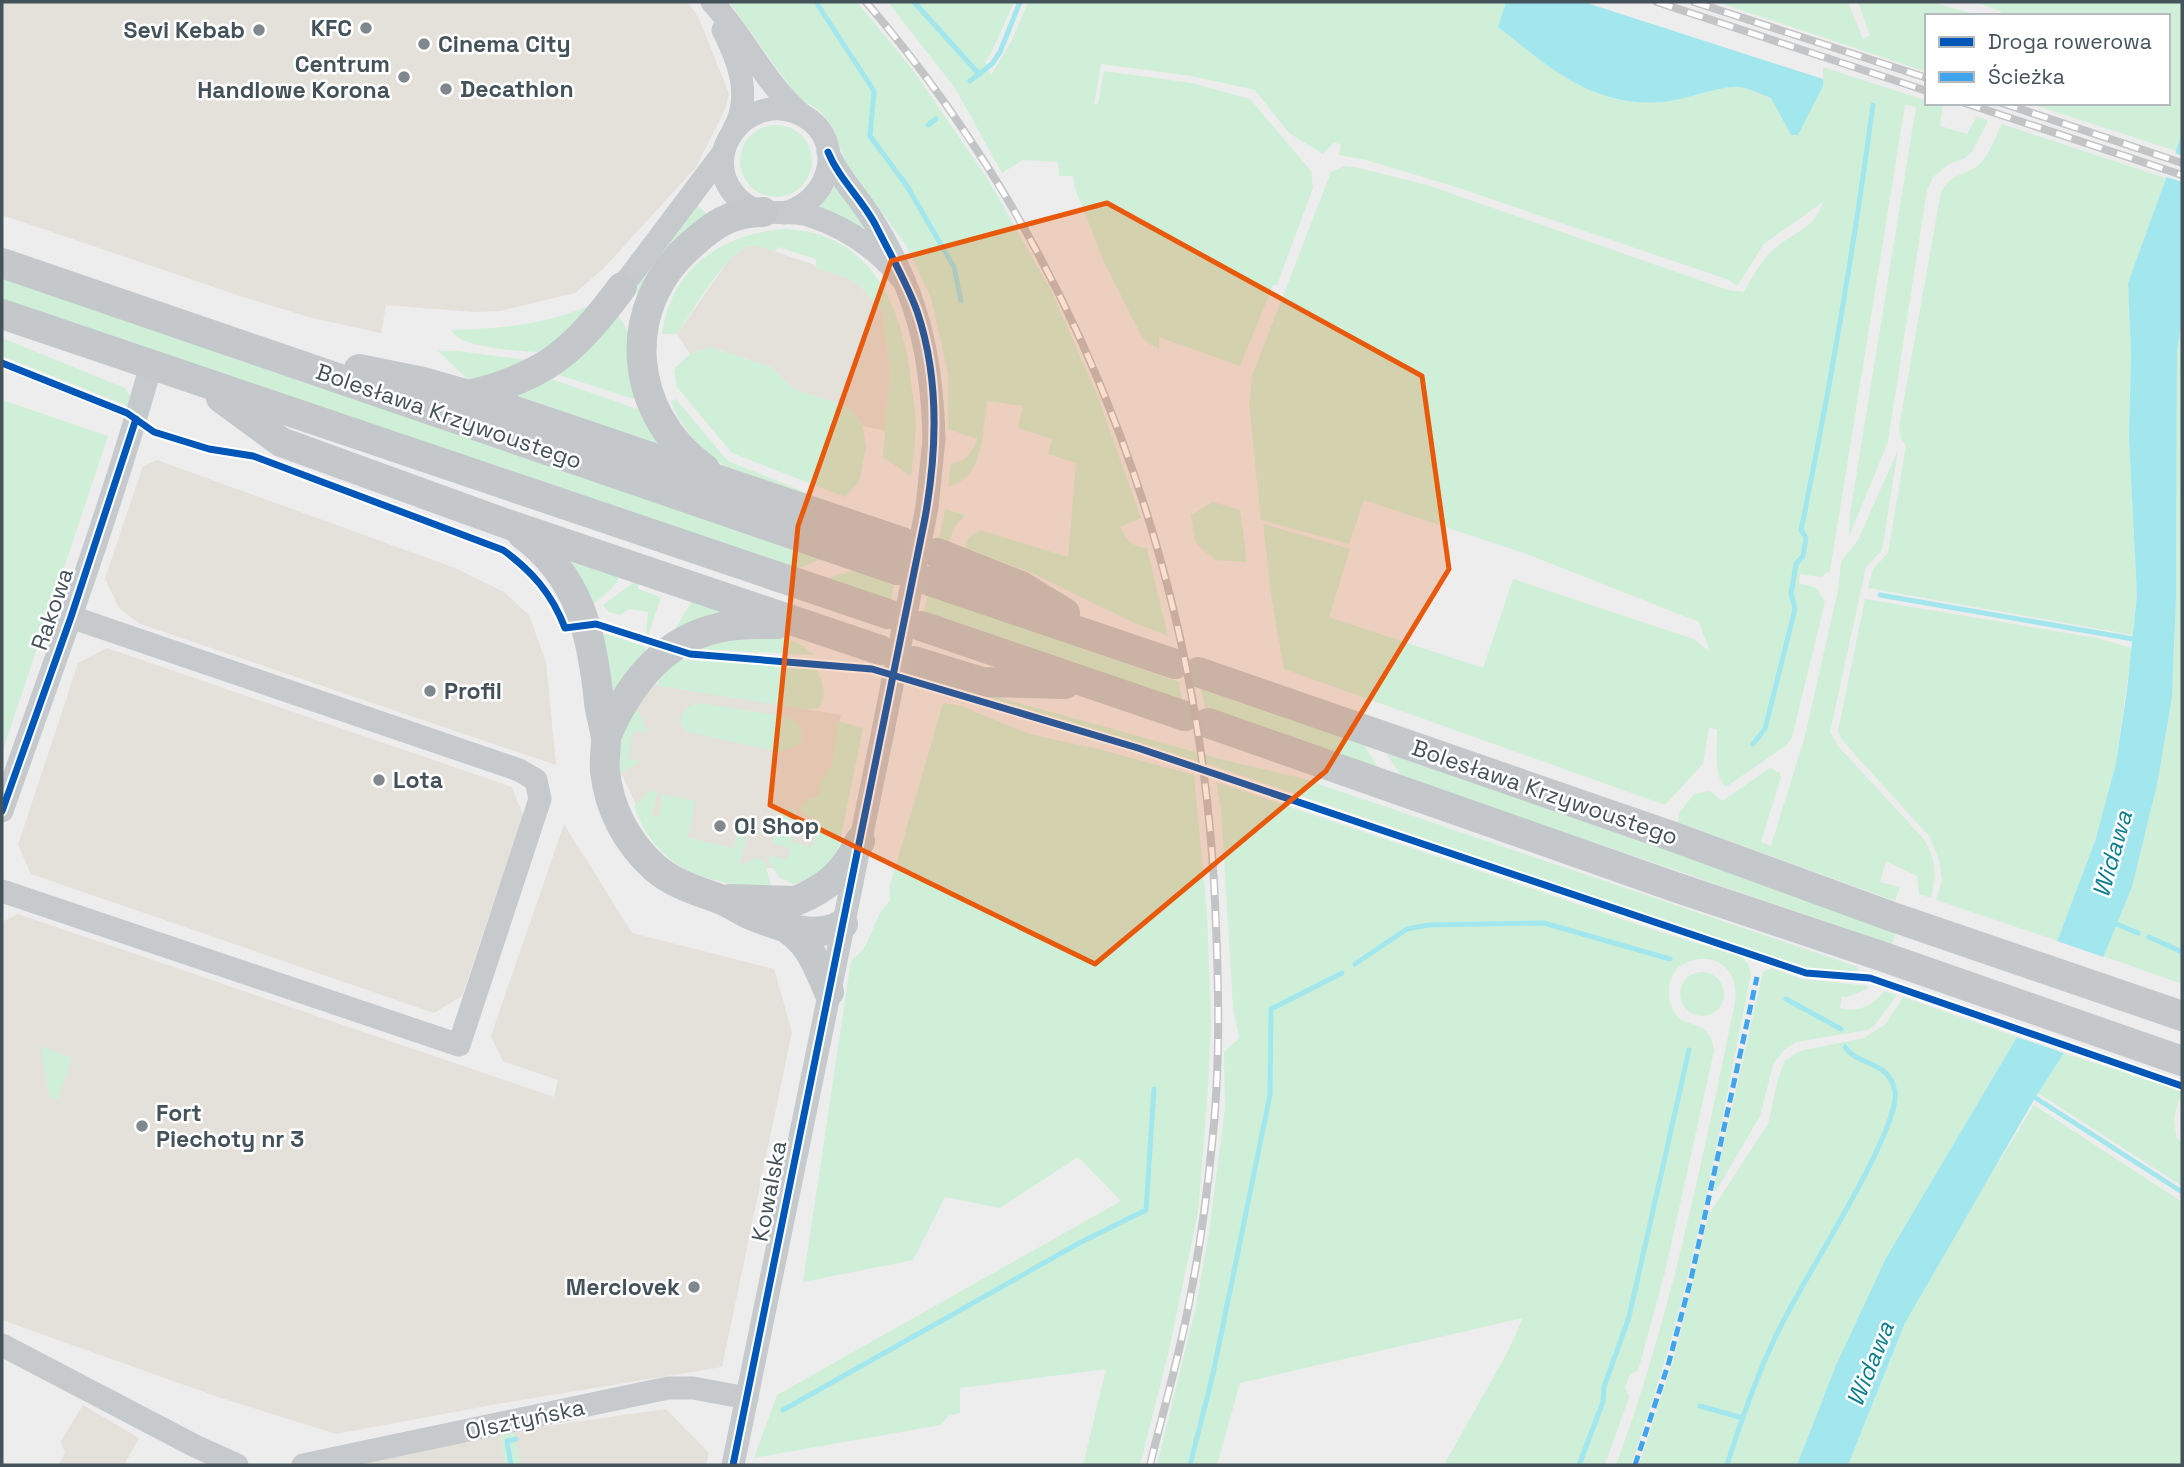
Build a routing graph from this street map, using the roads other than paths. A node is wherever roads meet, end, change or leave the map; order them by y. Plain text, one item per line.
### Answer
1 (711, 2) edge
2 (803, 116) junction
3 (734, 129) junction
4 (828, 152) junction
5 (723, 153) junction
6 (773, 213) junction
7 (2, 263) edge
8 (903, 280) junction
9 (622, 287) joint
10 (2, 314) edge
11 (285, 360) junction
12 (151, 365) junction
13 (198, 381) junction
14 (468, 395) junction
15 (718, 479) junction
16 (507, 524) junction
17 (934, 567) dead end
18 (888, 614) dead end
19 (71, 617) junction
20 (796, 623) junction
21 (921, 626) dead end
22 (880, 650) dead end
23 (914, 661) dead end
24 (1090, 685) junction
25 (606, 737) junction
26 (2, 811) edge
27 (860, 841) junction
28 (2, 891) edge
29 (719, 899) junction
30 (843, 924) junction
31 (782, 925) junction
32 (829, 992) junction
33 (2182, 1016) edge
34 (2182, 1061) edge
35 (2, 1345) edge
36 (747, 1398) junction
37 (237, 1465) edge
38 (303, 1465) edge
39 (733, 1465) edge

1 - 2 street
1 - 3 street
2 - 3 street
2 - 4 street
3 - 5 street
4 - 6 street
4 - 8 street, Kowalska
5 - 6 street
5 - 9 street
6 - 8 street
6 - 15 main road
7 - 11 main road, Bolesława Krzywoustego
8 - 27 street, Kowalska, bridge
9 - 14 main road
10 - 12 main road, Bolesława Krzywoustego
11 - 14 main road
11 - 15 main road, Bolesława Krzywoustego
12 - 13 main road, Bolesława Krzywoustego
12 - 19 street, Rakowa
13 - 16 main road
13 - 18 main road, Bolesława Krzywoustego
14 - 15 main road
16 - 20 main road
16 - 25 main road
17 - 33 main road, Bolesława Krzywoustego
19 - 26 street, Rakowa
19 - 28 street, Rakowa
20 - 22 main road
20 - 25 main road
21 - 24 main road, Bolesława Krzywoustego
23 - 24 main road
24 - 34 main road, Bolesława Krzywoustego
25 - 29 main road
27 - 29 main road
27 - 30 street, Kowalska
29 - 31 main road
30 - 31 main road
30 - 32 street, Kowalska
31 - 32 main road
32 - 36 street, Kowalska
35 - 37 street
36 - 38 street, Olsztyńska
36 - 39 street, Kowalska

